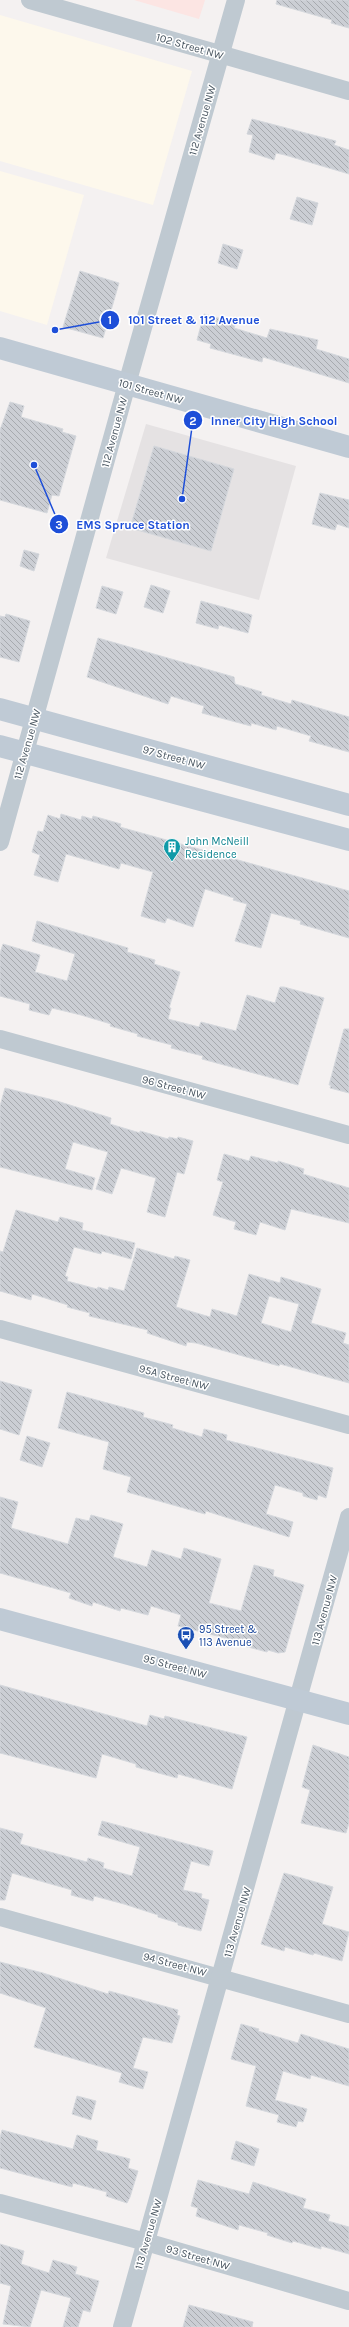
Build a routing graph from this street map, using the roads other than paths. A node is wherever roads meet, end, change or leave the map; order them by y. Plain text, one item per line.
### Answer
1 (30, 0) edge
2 (236, 0) edge
3 (221, 55) junction
4 (349, 91) edge
5 (0, 348) edge
6 (127, 384) junction
7 (349, 447) edge
8 (0, 709) edge
9 (34, 719) junction
10 (0, 746) edge
11 (25, 753) junction
12 (349, 804) edge
13 (349, 840) edge
14 (0, 842) edge
15 (0, 1039) edge
16 (349, 1135) edge
17 (0, 1329) edge
18 (349, 1425) edge
19 (349, 1517) edge
20 (0, 1619) edge
21 (299, 1699) junction
22 (349, 1714) edge
23 (0, 1917) edge
24 (221, 1977) junction
25 (349, 2014) edge
26 (0, 2203) edge
27 (146, 2242) junction
28 (349, 2301) edge
29 (122, 2327) edge

1 - 3 street, 102 Street NW
2 - 3 street, 112 Avenue NW
3 - 4 street, 102 Street NW
3 - 6 street, 112 Avenue NW
5 - 6 street, 101 Street NW
6 - 7 street, 101 Street NW
6 - 9 street, 112 Avenue NW
8 - 9 street, 97 Street NW
9 - 11 street, 112 Avenue NW
9 - 12 street, 97 Street NW
10 - 11 street
11 - 13 street
11 - 14 street, 112 Avenue NW
15 - 16 street, 96 Street NW
17 - 18 street, 95A Street NW
19 - 21 street, 113 Avenue NW
20 - 21 street, 95 Street NW
21 - 22 street, 95 Street NW
21 - 24 street, 113 Avenue NW
23 - 24 street, 94 Street NW
24 - 25 street, 94 Street NW
24 - 27 street, 113 Avenue NW
26 - 27 street, 93 Street NW
27 - 28 street, 93 Street NW
27 - 29 street, 113 Avenue NW

